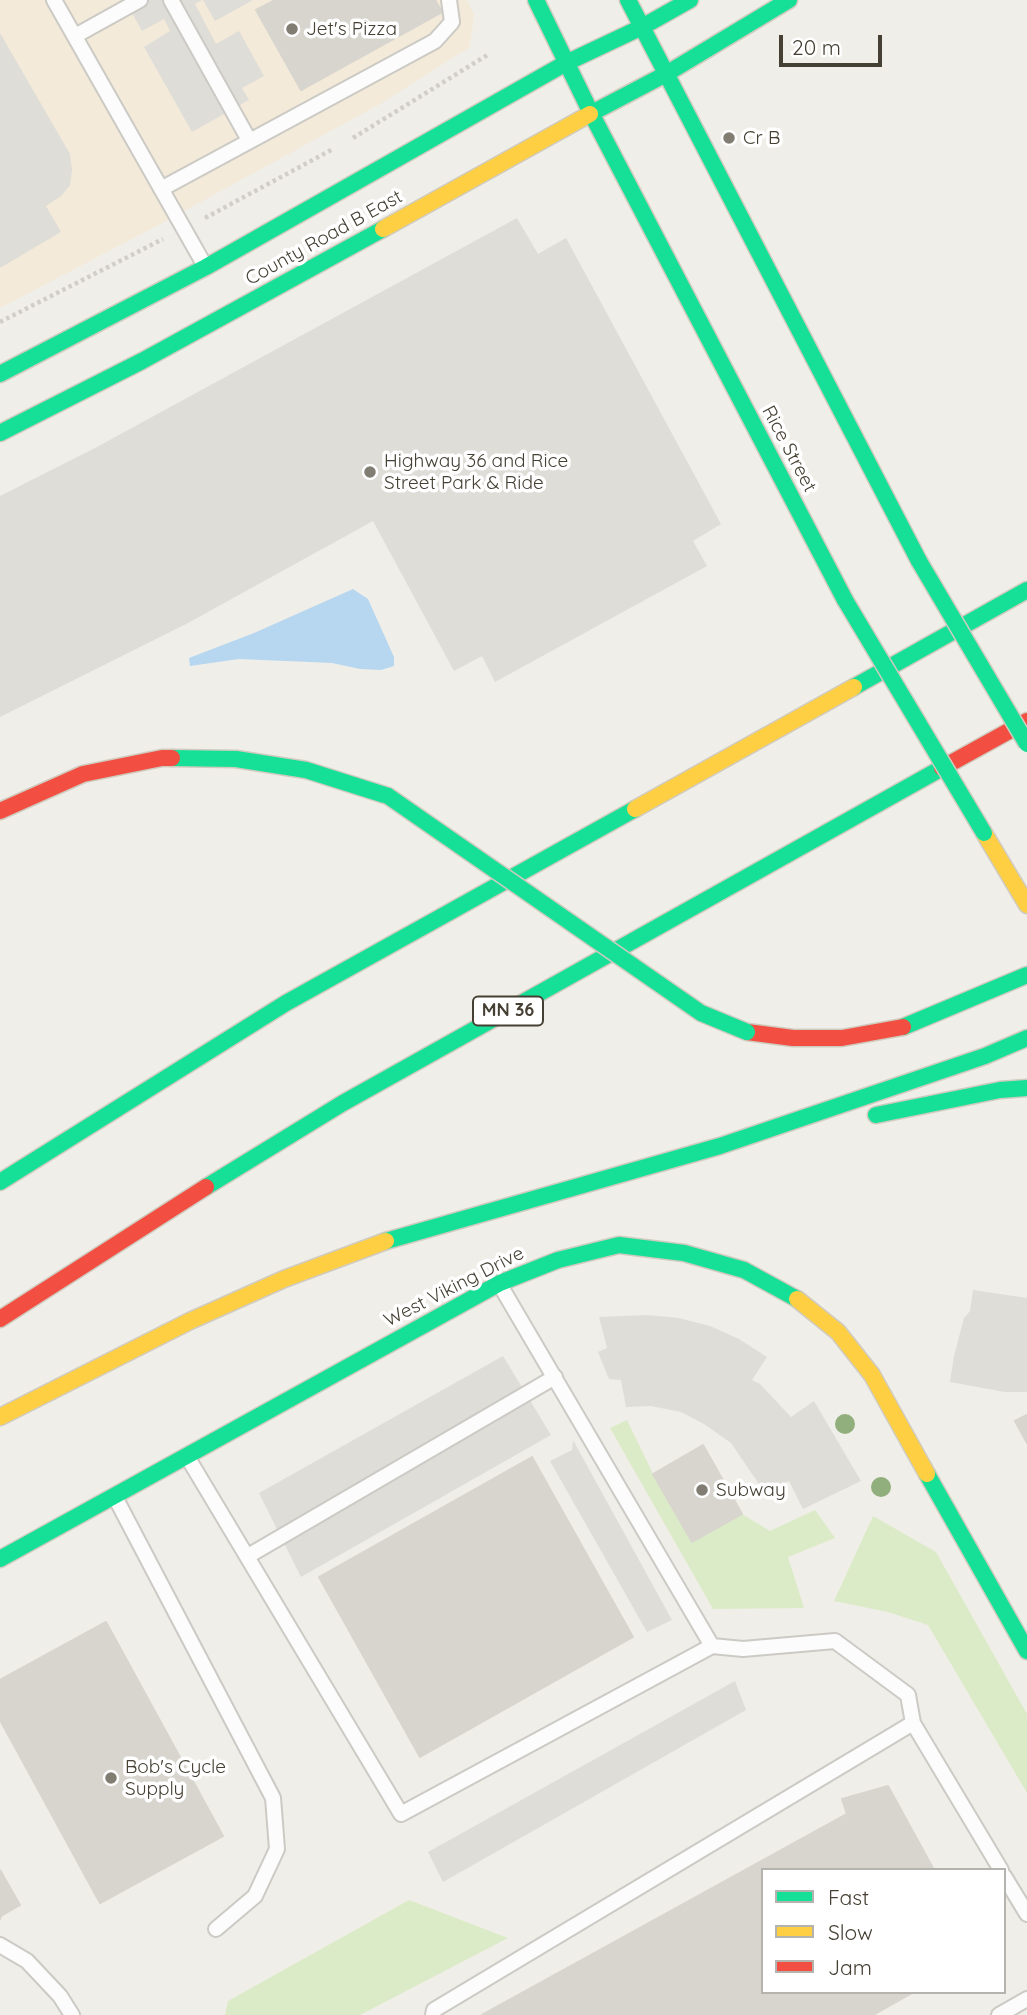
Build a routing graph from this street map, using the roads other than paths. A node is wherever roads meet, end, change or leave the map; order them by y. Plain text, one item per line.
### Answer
1 (54, 0) edge
2 (140, 0) edge
3 (171, 0) edge
4 (449, 0) edge
5 (536, 0) edge
6 (628, 0) edge
7 (690, 0) edge
8 (789, 0) edge
9 (642, 27) junction
10 (75, 36) junction
11 (566, 63) junction
12 (666, 74) junction
13 (591, 113) junction
14 (250, 140) junction
15 (161, 189) junction
16 (206, 267) junction
17 (0, 374) edge
18 (0, 433) edge
19 (1027, 590) edge
20 (1027, 721) edge
21 (1027, 744) edge
22 (0, 811) edge
23 (1027, 905) edge
24 (1027, 975) edge
25 (1027, 1038) edge
26 (1027, 1088) edge
27 (866, 1116) dead end
28 (840, 1122) dead end
29 (720, 1146) junction
30 (0, 1182) edge
31 (499, 1283) junction
32 (0, 1320) edge
33 (555, 1377) junction
34 (0, 1417) edge
35 (187, 1455) junction
36 (114, 1496) junction
37 (248, 1556) junction
38 (0, 1559) edge
39 (712, 1646) junction
40 (1027, 1651) edge
41 (913, 1723) junction
42 (1000, 1868) edge
43 (1006, 1879) edge
44 (1027, 1914) edge
45 (216, 1929) dead end
46 (0, 1945) edge
47 (1027, 1999) edge
48 (72, 2015) edge
49 (433, 2015) edge
50 (999, 2015) edge

1 - 10 lane
2 - 10 lane
3 - 14 lane
4 - 14 lane
5 - 11 main road, Rice Street
6 - 9 main road
7 - 9 main road, County Road B East
8 - 12 main road, County Road B East
9 - 11 main road, County Road B East
9 - 12 main road
10 - 15 lane
11 - 13 main road, Rice Street
11 - 16 main road, County Road B East
12 - 13 main road, County Road B East
12 - 21 main road, bridge
13 - 18 main road, County Road B East
13 - 23 main road, Rice Street, bridge
14 - 15 lane
15 - 16 lane
16 - 17 main road, County Road B East
19 - 30 main road
20 - 32 main road, MN 36
22 - 24 main road, bridge
25 - 29 main road
26 - 27 main road
28 - 29 main road
29 - 34 main road
31 - 33 lane
31 - 35 main road, West Viking Drive
31 - 40 main road, West Viking Drive
33 - 37 lane
33 - 39 lane
35 - 36 main road, West Viking Drive
35 - 37 lane
36 - 38 main road, West Viking Drive
36 - 45 lane
37 - 39 lane
39 - 41 lane
41 - 42 lane
41 - 49 lane
43 - 44 lane
46 - 48 lane
47 - 50 lane

